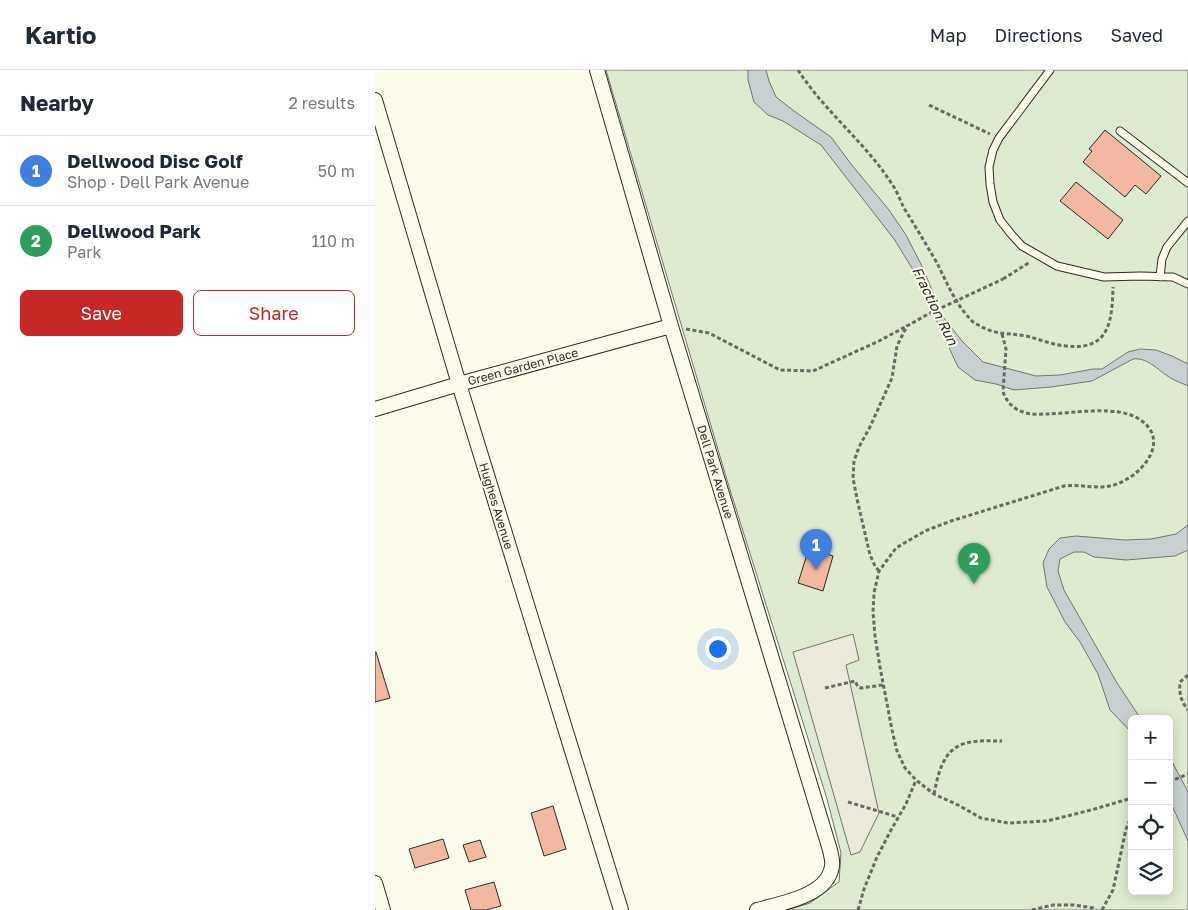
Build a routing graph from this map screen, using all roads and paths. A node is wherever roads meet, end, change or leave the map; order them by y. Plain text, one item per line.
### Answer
1 (597, 70) edge
2 (798, 70) edge
3 (1050, 70) edge
4 (375, 100) edge
5 (929, 105) dead end
6 (1120, 132) dead end
7 (999, 138) junction
8 (1188, 183) edge
9 (1188, 221) edge
10 (1038, 255) junction
11 (1113, 277) junction
12 (1160, 277) junction
13 (1188, 284) edge
14 (671, 326) junction
15 (907, 326) junction
16 (1002, 334) junction
17 (459, 384) junction
18 (375, 408) edge
19 (879, 571) junction
20 (1188, 675) edge
21 (883, 684) junction
22 (825, 688) dead end
23 (1188, 710) edge
24 (1002, 741) dead end
25 (1188, 774) edge
26 (916, 780) junction
27 (1173, 780) edge
28 (934, 794) junction
29 (1128, 799) edge
30 (848, 802) dead end
31 (898, 817) junction
32 (1128, 824) edge
33 (375, 883) edge
34 (383, 910) edge
35 (621, 910) edge
36 (757, 910) edge
37 (858, 910) edge
38 (1032, 910) edge
39 (1096, 910) edge
40 (1102, 910) edge

1 - 14 street, Dell Park Avenue
2 - 16 path
3 - 7 lane
4 - 17 street, Hughes Avenue
5 - 7 path
6 - 8 lane
7 - 10 lane
9 - 12 lane
10 - 11 lane
10 - 15 path, bridge
11 - 12 lane
11 - 16 path
12 - 13 lane
14 - 15 path
14 - 17 street, Green Garden Place
14 - 36 street, Dell Park Avenue
15 - 19 path
16 - 19 path
17 - 18 street, Green Garden Place
17 - 35 street, Hughes Avenue
19 - 21 path
20 - 23 path
21 - 22 path
21 - 26 path
24 - 28 path
25 - 27 path
26 - 28 path
26 - 31 path
28 - 29 path
30 - 31 path
31 - 37 path
32 - 40 path
33 - 34 street
38 - 39 path

